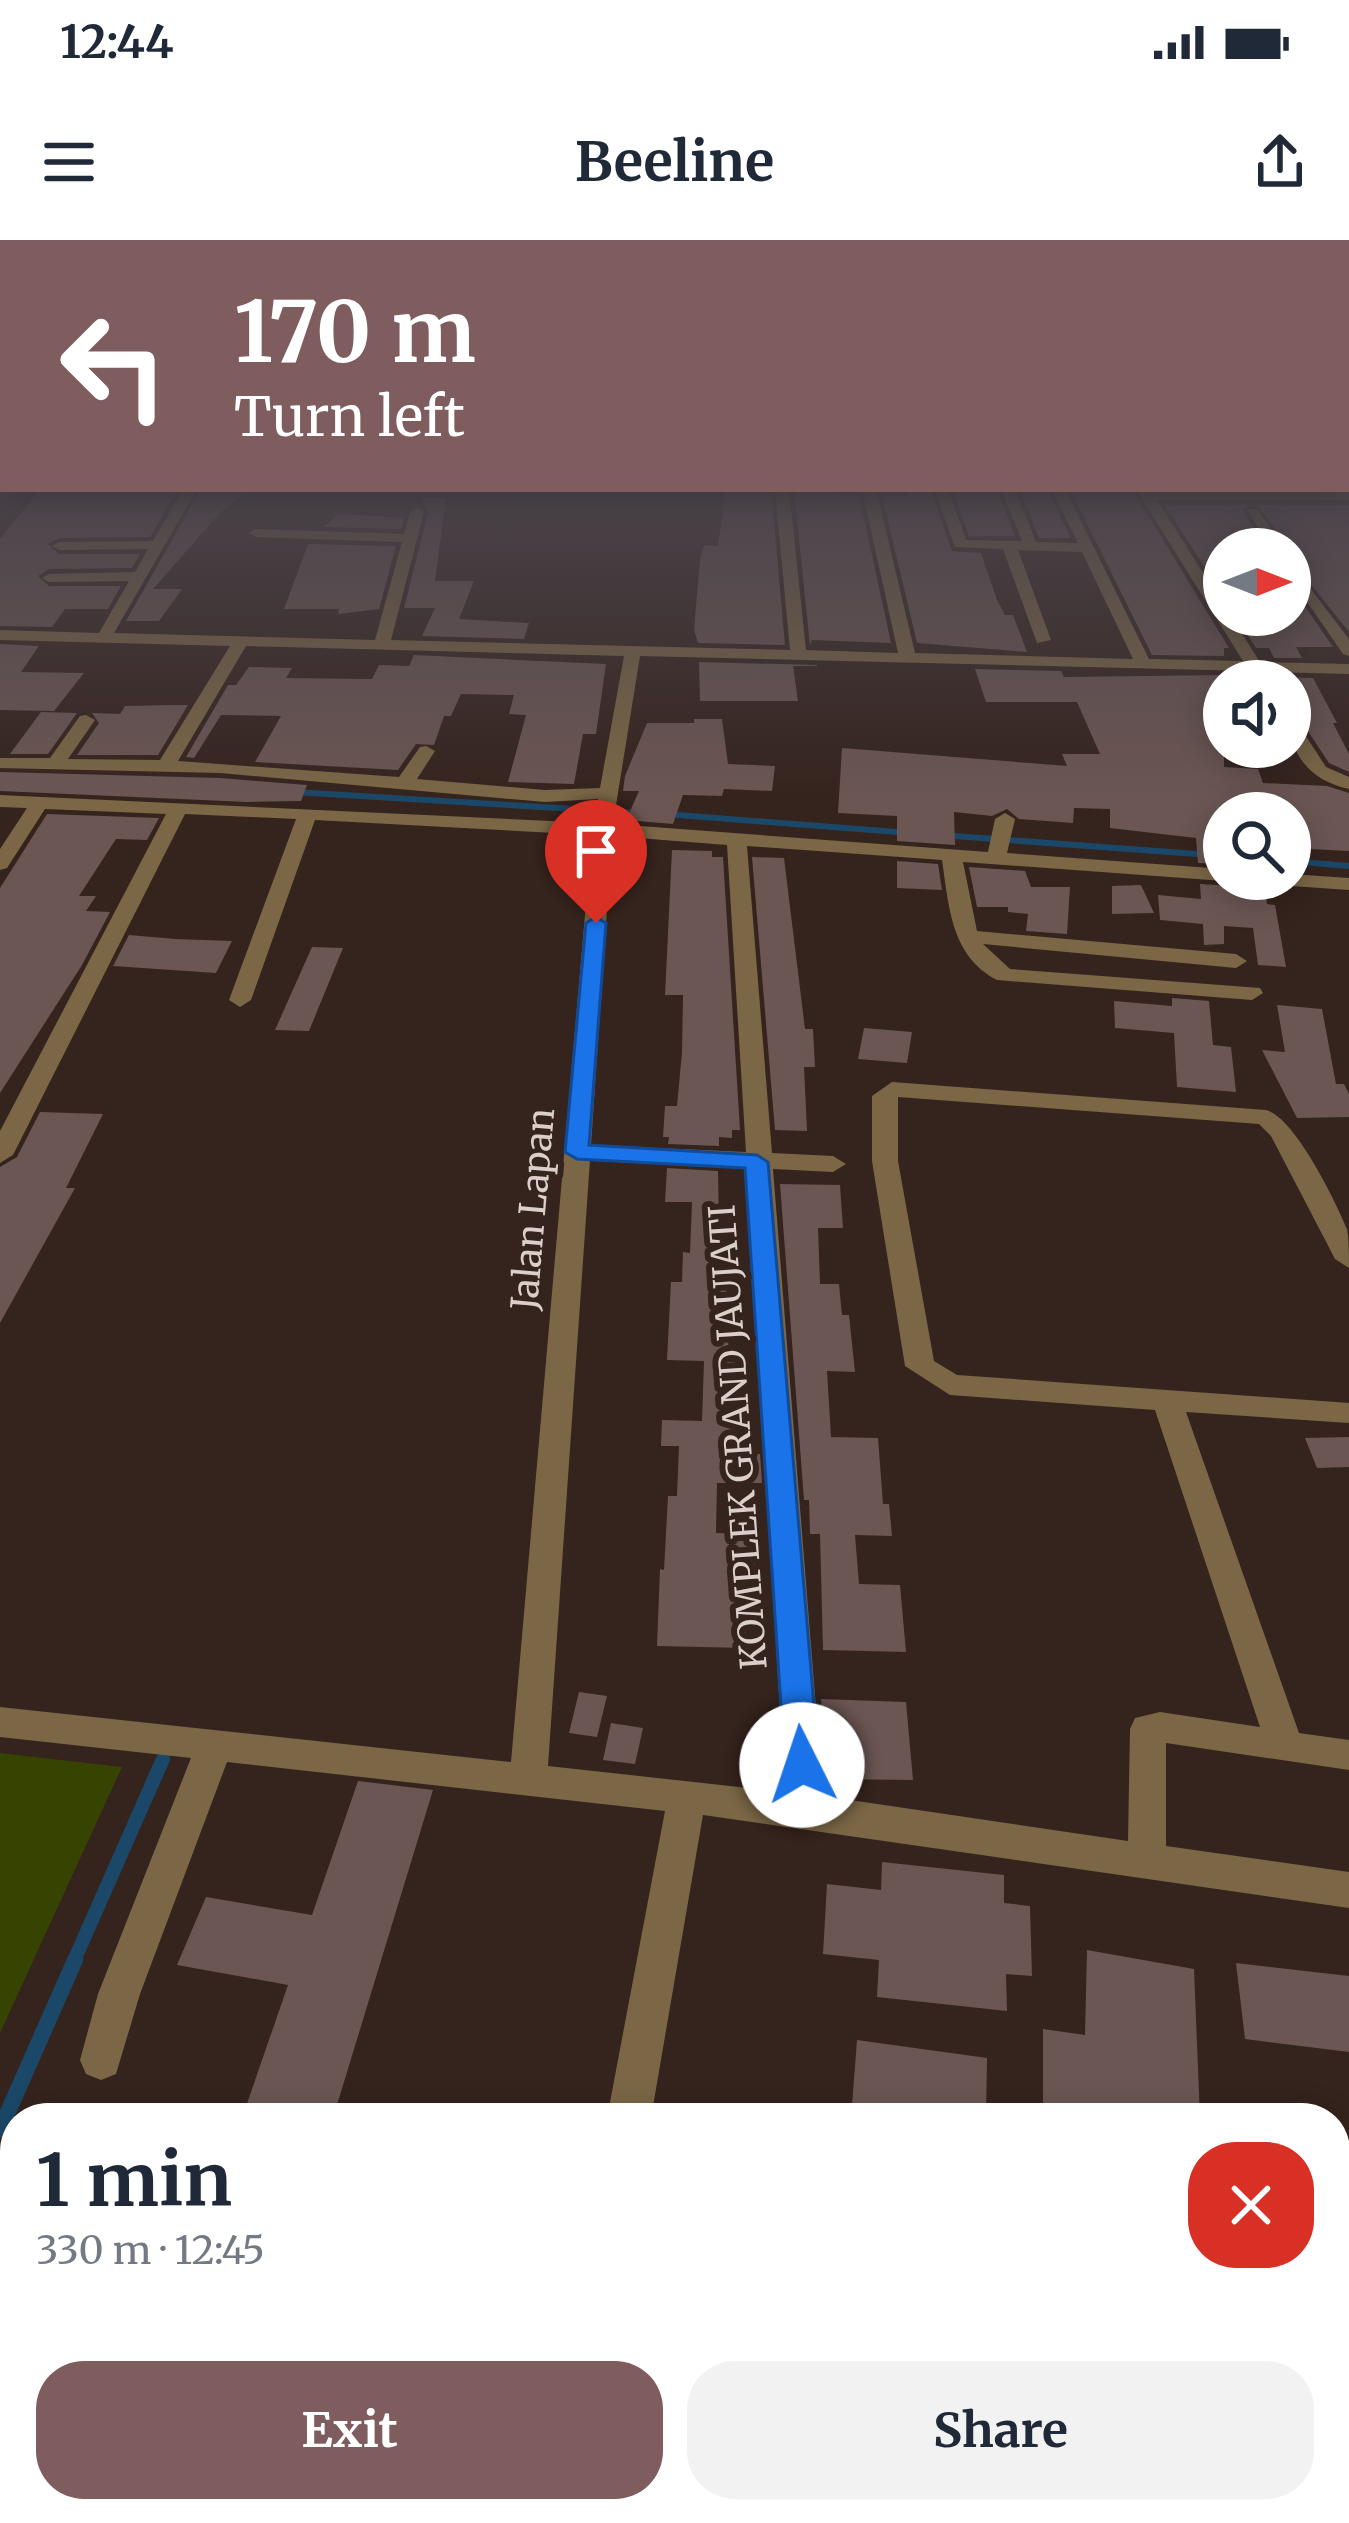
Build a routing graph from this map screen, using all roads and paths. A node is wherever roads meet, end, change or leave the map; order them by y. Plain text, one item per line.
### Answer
1 (135, 587) edge
2 (397, 587) edge
3 (792, 587) edge
4 (891, 587) edge
5 (1024, 587) edge
6 (1105, 587) edge
7 (1203, 587) edge
8 (1311, 596) edge
9 (0, 635) edge
10 (104, 637) junction
11 (241, 640) junction
12 (1043, 640) dead end
13 (382, 644) junction
14 (633, 648) junction
15 (1349, 651) edge
16 (798, 652) junction
17 (907, 655) junction
18 (1249, 660) edge
19 (1143, 663) junction
20 (1349, 668) edge
21 (1203, 669) edge
22 (1311, 671) edge
23 (86, 720) dead end
24 (426, 751) dead end
25 (1311, 759) edge
26 (0, 763) edge
27 (55, 764) junction
28 (166, 767) junction
29 (194, 770) junction
30 (406, 782) junction
31 (1349, 783) edge
32 (269, 788) junction
33 (0, 801) edge
34 (40, 802) junction
35 (179, 803) junction
36 (308, 813) junction
37 (607, 813) junction
38 (737, 842) junction
39 (952, 856) junction
40 (0, 865) edge
41 (1203, 872) edge
42 (1311, 881) edge
43 (1349, 884) edge
44 (966, 936) junction
45 (1236, 961) dead end
46 (1252, 993) dead end
47 (240, 1000) dead end
48 (577, 1152) junction
49 (0, 1155) edge
50 (757, 1162) junction
51 (833, 1164) dead end
52 (1349, 1259) edge
53 (1166, 1398) junction
54 (1349, 1413) edge
55 (0, 1722) edge
56 (215, 1744) junction
57 (1285, 1746) junction
58 (1349, 1755) edge
59 (528, 1778) junction
60 (687, 1796) junction
61 (805, 1810) junction
62 (1147, 1860) junction
63 (1349, 1890) edge
64 (101, 2060) dead end
65 (632, 2103) edge

1 - 10 street
2 - 13 street
3 - 16 street
4 - 17 street
5 - 12 street
6 - 19 street
7 - 18 street
8 - 15 street
9 - 10 street
10 - 11 street
11 - 13 street
11 - 28 street
13 - 14 street
14 - 16 street
14 - 37 street, Jalan Lapan
16 - 17 street
17 - 19 street
19 - 21 street
20 - 22 street
23 - 27 street
24 - 30 street
25 - 31 street
26 - 27 street
27 - 28 street
28 - 29 street
29 - 32 street
29 - 35 street
30 - 32 street
30 - 37 street
32 - 35 street
32 - 36 street
33 - 34 street
34 - 35 street
34 - 40 street
35 - 49 street
36 - 37 street
36 - 47 street
37 - 38 street
37 - 48 street, Jalan Lapan
38 - 39 street
38 - 50 street, KOMPLEK GRAND JAUJATI
39 - 41 street
39 - 44 street
42 - 43 street
44 - 45 street
44 - 46 street
48 - 50 street
48 - 59 street, Jalan Lapan
50 - 51 street
50 - 61 street, KOMPLEK GRAND JAUJATI
52 - 53 street
53 - 54 street
53 - 57 street
55 - 56 street
56 - 59 street
56 - 64 street
57 - 58 street
57 - 62 street
59 - 60 street
60 - 61 street
60 - 65 street
61 - 62 street
62 - 63 street

